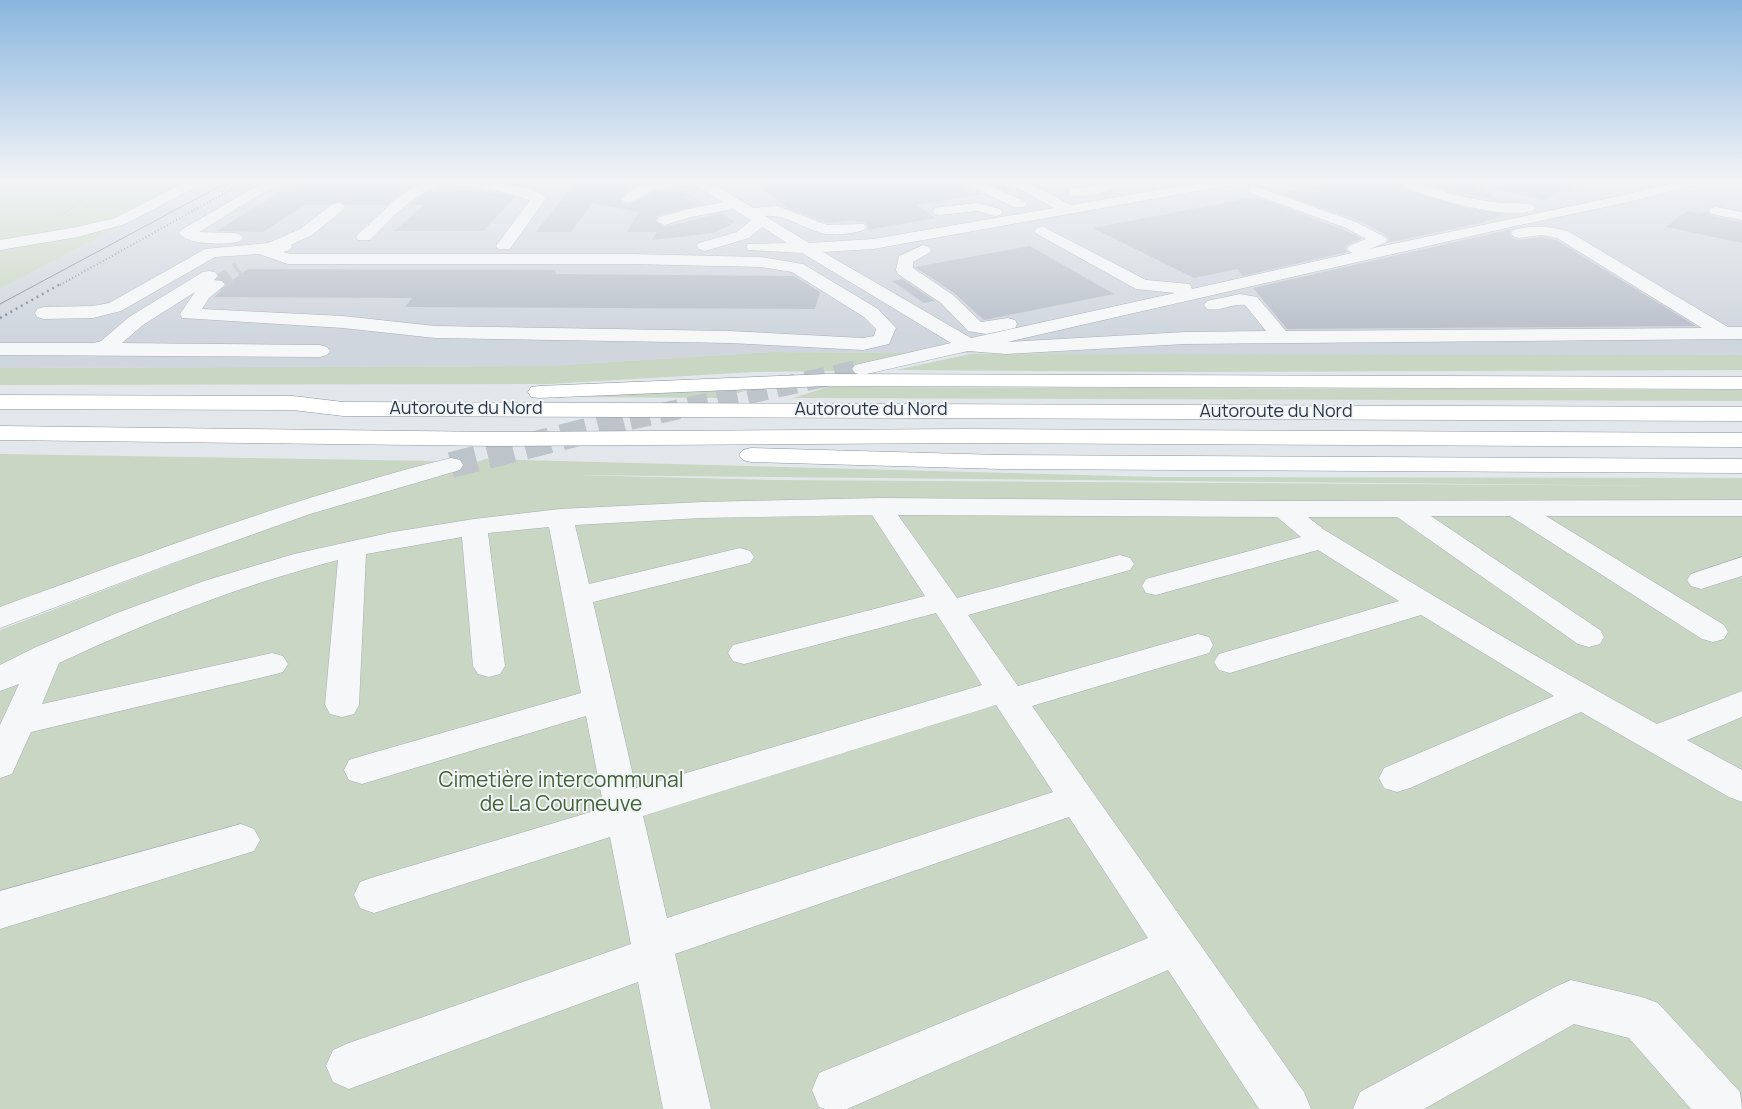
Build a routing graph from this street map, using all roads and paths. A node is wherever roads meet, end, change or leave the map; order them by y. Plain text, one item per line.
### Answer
1 (61, 231) edge
2 (76, 231) edge
3 (192, 231) edge
4 (308, 231) edge
5 (371, 231) edge
6 (515, 231) edge
7 (746, 231) edge
8 (778, 231) edge
9 (892, 231) edge
10 (948, 231) edge
11 (1042, 231) edge
12 (1362, 231) edge
13 (1472, 231) edge
14 (62, 234) junction
15 (364, 237) dead end
16 (903, 239) junction
17 (986, 239) dead end
18 (873, 244) junction
19 (0, 245) edge
20 (504, 246) junction
21 (705, 246) junction
22 (806, 248) junction
23 (936, 248) junction
24 (271, 255) junction
25 (1382, 268) dead end
26 (849, 275) junction
27 (216, 285) tunnel mouth
28 (1305, 285) dead end
29 (1240, 299) junction
30 (1104, 303) dead end
31 (44, 313) dead end
32 (1733, 333) edge
33 (1281, 337) junction
34 (968, 345) junction
35 (1054, 346) junction
36 (96, 349) junction
37 (0, 350) edge
38 (320, 351) dead end
39 (862, 369) tunnel mouth
40 (1742, 383) edge
41 (0, 402) edge
42 (293, 404) junction
43 (1742, 414) edge
44 (0, 433) edge
45 (496, 439) junction
46 (1742, 440) edge
47 (450, 465) tunnel mouth
48 (1742, 466) edge
49 (879, 506) junction
50 (1403, 509) junction
51 (1516, 509) junction
52 (1285, 510) junction
53 (1739, 510) edge
54 (560, 517) junction
55 (474, 527) junction
56 (1322, 540) junction
57 (353, 549) junction
58 (740, 557) dead end
59 (1120, 564) dead end
60 (1742, 566) edge
61 (1701, 580) dead end
62 (1156, 586) dead end
63 (577, 596) junction
64 (1424, 604) junction
65 (947, 606) junction
66 (0, 618) edge
67 (1713, 632) dead end
68 (1589, 637) dead end
69 (1198, 645) dead end
70 (744, 653) dead end
71 (47, 655) junction
72 (1230, 662) dead end
73 (272, 664) dead end
74 (489, 666) dead end
75 (0, 679) edge
76 (1008, 695) junction
77 (1582, 698) junction
78 (599, 700) junction
79 (1742, 703) edge
80 (342, 705) dead end
81 (18, 722) junction
82 (1654, 739) junction
83 (0, 764) edge
84 (362, 770) dead end
85 (1397, 778) dead end
86 (1742, 787) edge
87 (1078, 799) junction
88 (623, 812) junction
89 (241, 840) dead end
90 (374, 895) dead end
91 (0, 910) edge
92 (1177, 946) junction
93 (652, 950) junction
94 (349, 1066) dead end
95 (836, 1090) dead end
96 (687, 1109) edge
97 (1288, 1109) edge
98 (1377, 1109) edge
99 (1723, 1109) edge

1 - 14 path
2 - 14 street
3 - 24 street
4 - 24 street
5 - 15 street
6 - 20 street
7 - 21 street
8 - 22 street
9 - 16 street
10 - 16 street
11 - 12 street
13 - 34 street
14 - 19 street
16 - 18 street
16 - 23 street
17 - 23 street
18 - 22 street
18 - 26 street
20 - 21 street
20 - 24 street
21 - 22 street
22 - 26 street
23 - 30 street
24 - 27 street
24 - 31 street
24 - 36 street
25 - 32 street
26 - 34 street
28 - 29 street
29 - 33 street
29 - 35 street
32 - 33 street
33 - 35 street
34 - 35 street
34 - 39 street
36 - 37 street
36 - 38 street
40 - 42 highway
41 - 42 highway, Autoroute du Nord
42 - 43 highway, Autoroute du Nord
44 - 45 highway, Autoroute du Nord
45 - 46 highway, Autoroute du Nord
45 - 48 highway
47 - 66 street
49 - 52 street
49 - 54 street
49 - 65 street
50 - 51 street
50 - 52 street
50 - 68 street
51 - 53 street
51 - 67 street
52 - 56 street
54 - 55 street
54 - 63 street
55 - 57 street
55 - 74 street
56 - 62 street
56 - 64 street
57 - 71 street
57 - 80 street
58 - 63 street
59 - 65 street
60 - 61 street
63 - 78 street
64 - 72 street
64 - 77 street
65 - 70 street
65 - 76 street
69 - 76 street
71 - 75 street
71 - 81 street
73 - 81 street
76 - 87 street
76 - 88 street
77 - 82 street
77 - 85 street
78 - 84 street
78 - 88 street
79 - 82 street
81 - 83 street
82 - 86 street
87 - 92 street
87 - 93 street
88 - 90 street
88 - 93 street
89 - 91 street
92 - 95 street
92 - 97 street
93 - 94 street
93 - 96 street
98 - 99 street

